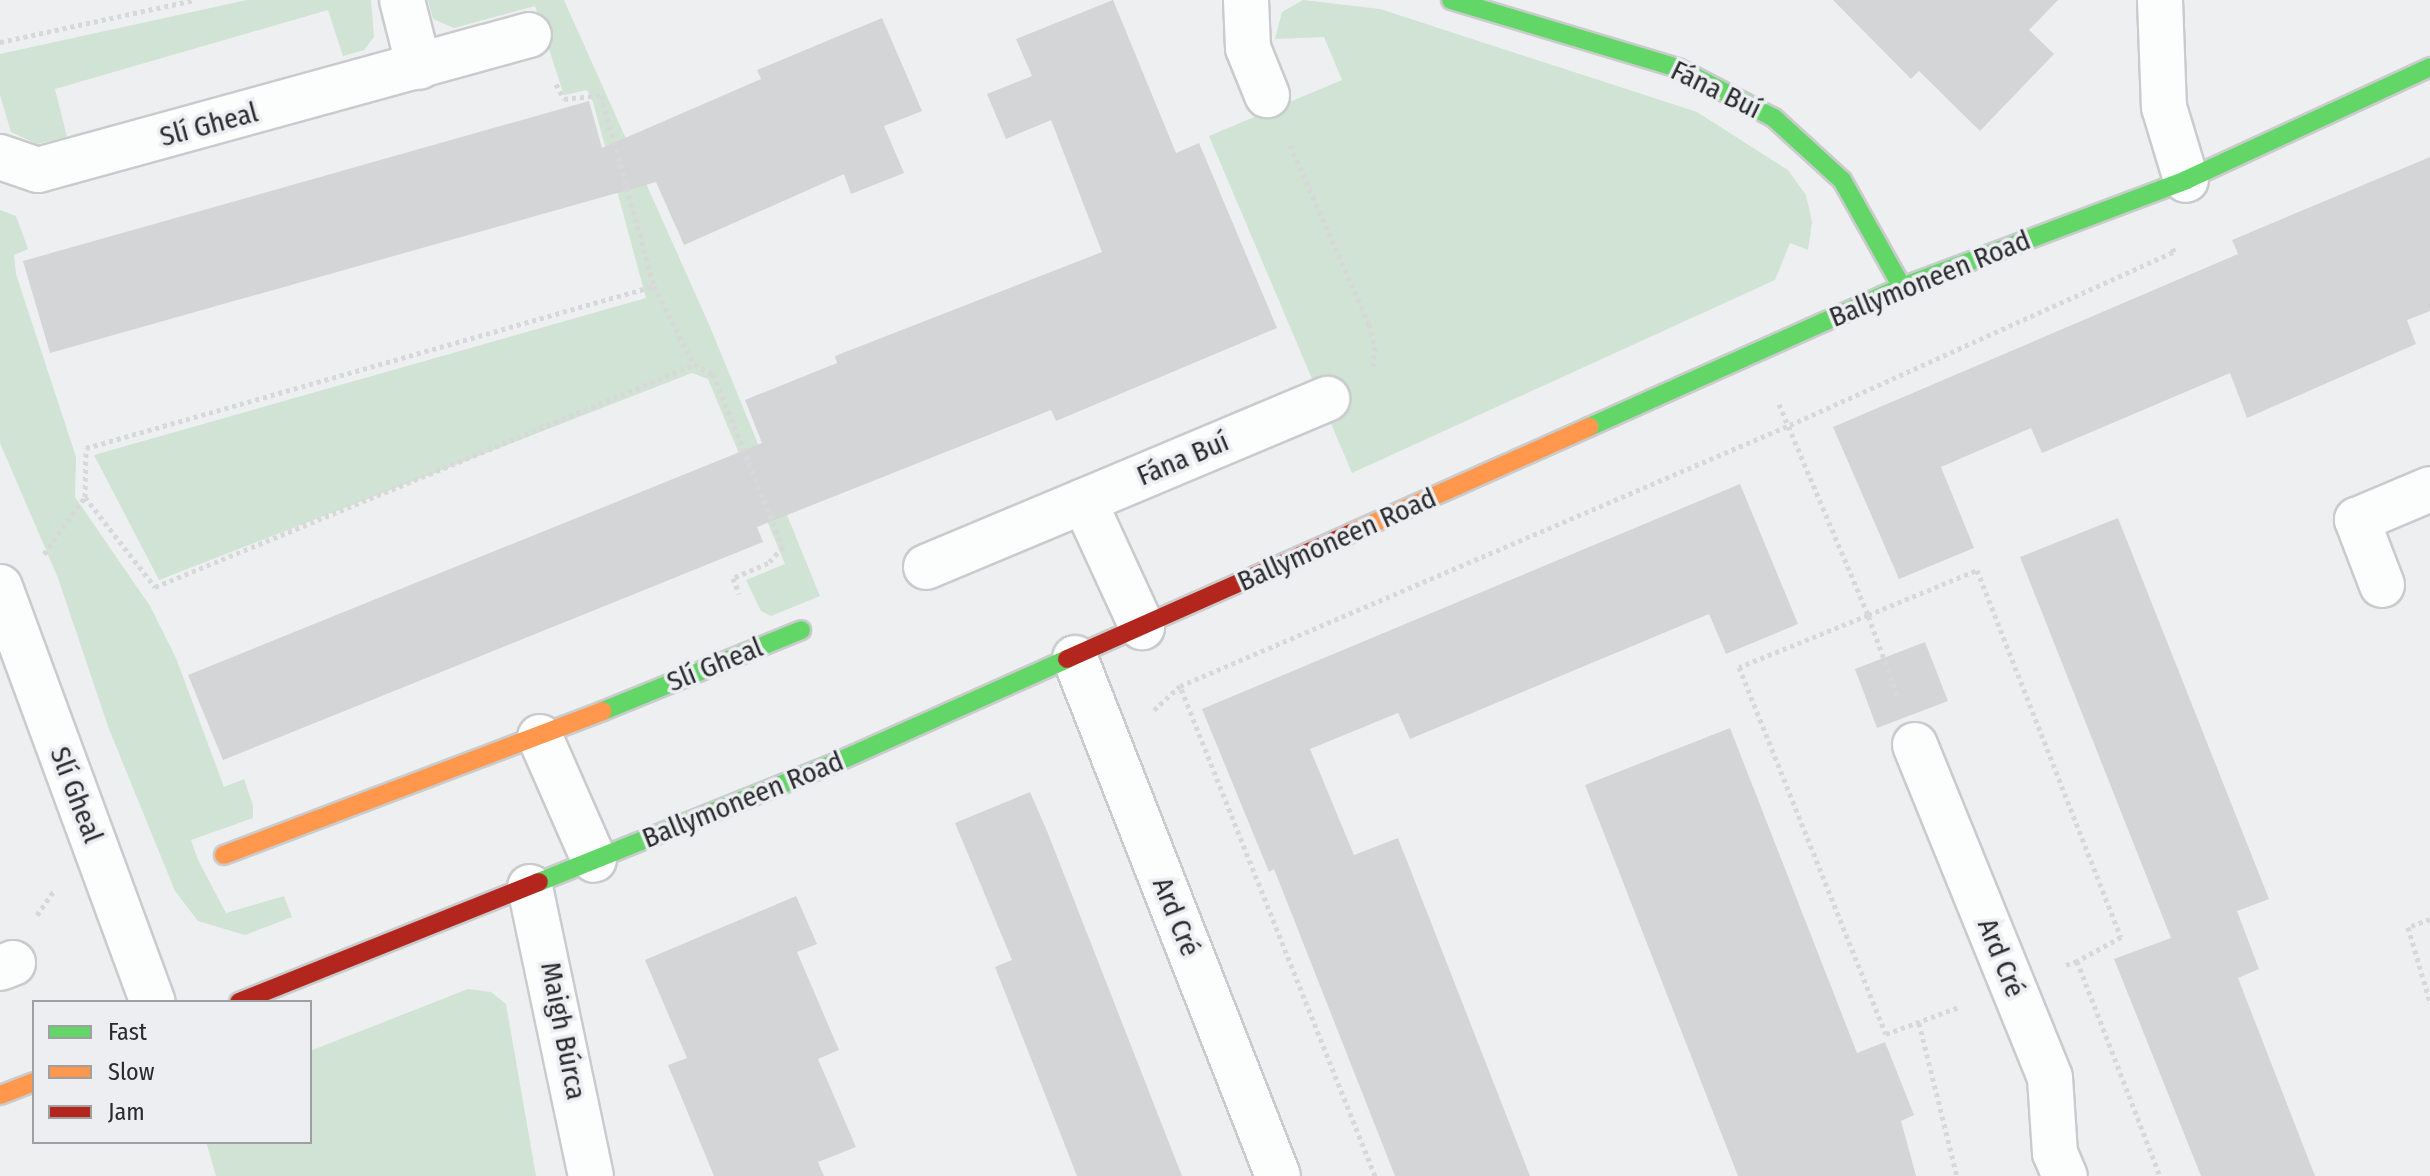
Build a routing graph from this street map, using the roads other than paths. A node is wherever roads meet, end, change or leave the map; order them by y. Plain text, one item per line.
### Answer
1 (402, 0) edge
2 (1246, 0) edge
3 (1451, 0) edge
4 (2160, 0) edge
5 (529, 35) road end
6 (419, 67) junction
7 (2430, 67) edge
8 (1267, 95) road end
9 (0, 157) edge
10 (2169, 186) junction
11 (1902, 287) junction
12 (1327, 399) road end
13 (2430, 489) edge
14 (1084, 501) junction
15 (926, 567) dead end
16 (2382, 585) dead end
17 (0, 587) edge
18 (1142, 627) junction
19 (801, 630) dead end
20 (1075, 658) junction
21 (540, 737) junction
22 (1915, 745) road end
23 (224, 855) dead end
24 (594, 860) junction
25 (530, 887) junction
26 (152, 1000) edge
27 (244, 1000) edge
28 (32, 1083) edge
29 (0, 1095) edge
30 (591, 1176) edge
31 (1278, 1176) edge
32 (2065, 1176) edge

1 - 6 street
2 - 8 street
3 - 11 street, Fána Buí
4 - 10 street
5 - 6 street, Slí Gheal
6 - 9 street, Slí Gheal
7 - 10 street, Ballymoneen Road
10 - 11 street, Ballymoneen Road
11 - 18 street, Ballymoneen Road
12 - 14 street, Fána Buí
13 - 16 street
14 - 15 street, Fána Buí
14 - 18 street
17 - 26 street, Slí Gheal
18 - 20 street, Ballymoneen Road
19 - 21 street, Slí Gheal
20 - 24 street, Ballymoneen Road
20 - 31 street, Ard Cré
21 - 23 street, Slí Gheal
21 - 24 street
22 - 32 street, Ard Cré
24 - 25 street, Ballymoneen Road
25 - 27 street, Ballymoneen Road
25 - 30 street, Maigh Búrca
28 - 29 street

